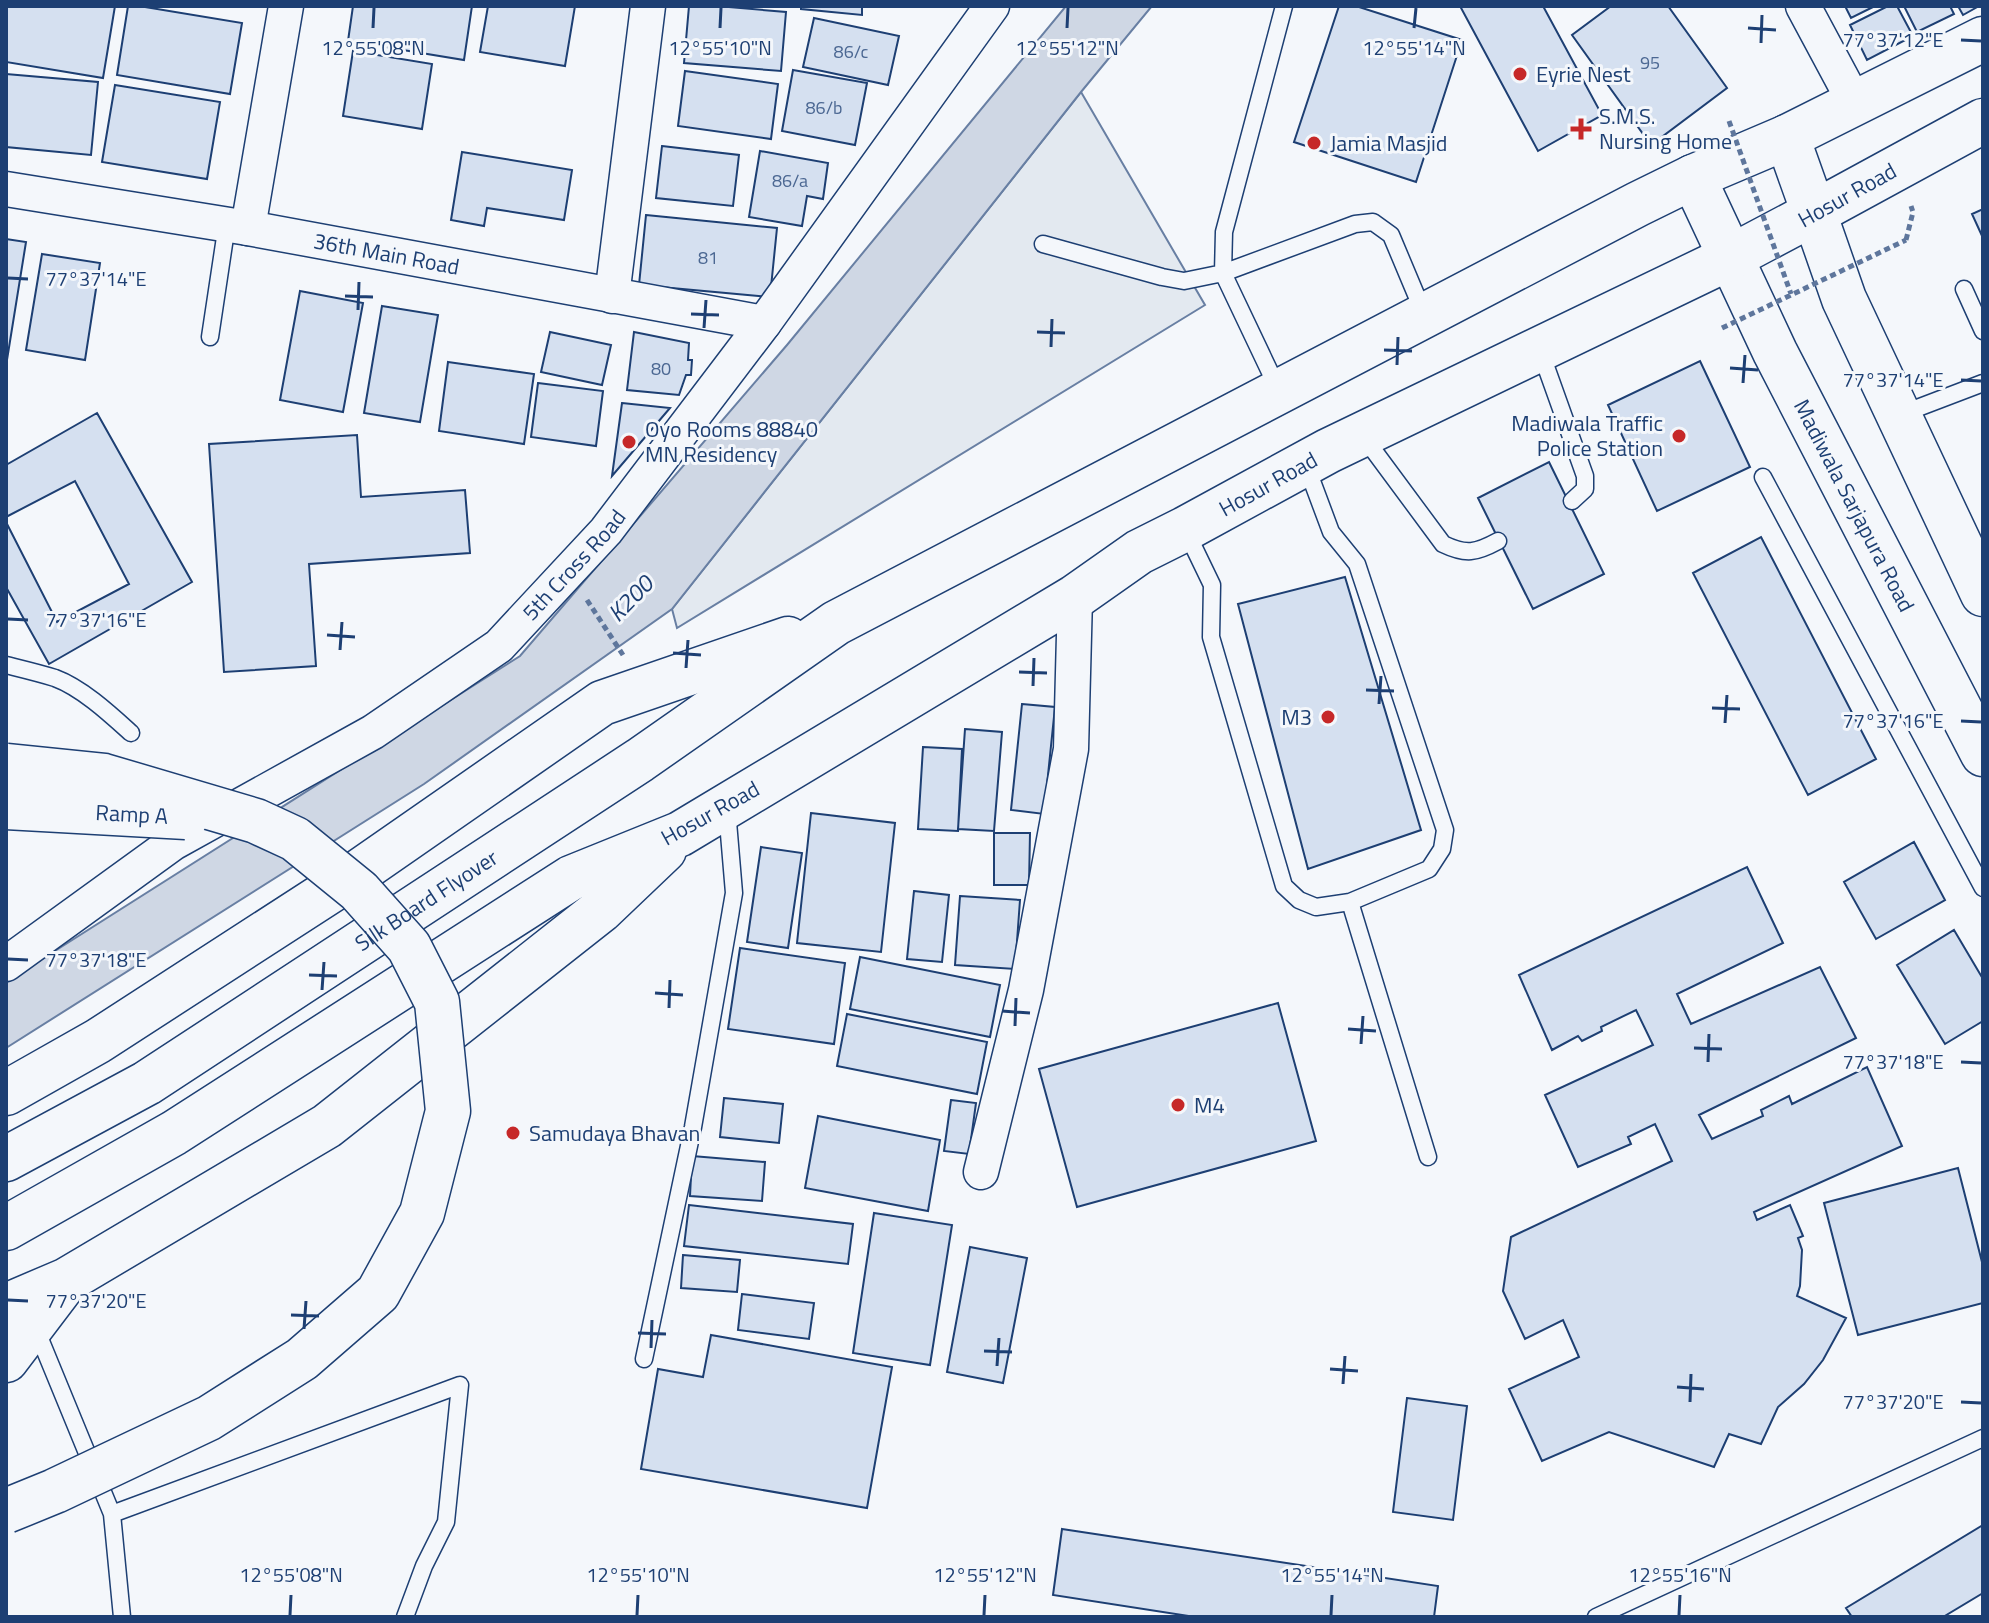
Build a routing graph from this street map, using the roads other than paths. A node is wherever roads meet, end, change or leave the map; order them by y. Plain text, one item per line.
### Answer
1 (286, 6) edge
2 (648, 6) edge
3 (992, 6) edge
4 (1284, 6) edge
5 (1803, 6) edge
6 (1983, 39) edge
7 (1855, 103) junction
8 (1983, 121) edge
9 (1787, 137) junction
10 (1693, 177) junction
11 (6, 189) edge
12 (1814, 213) junction
13 (237, 226) junction
14 (1043, 244) dead end
15 (1731, 257) junction
16 (1223, 273) junction
17 (1964, 289) dead end
18 (612, 296) junction
19 (1425, 316) junction
20 (764, 323) junction
21 (1983, 331) edge
22 (210, 337) dead end
23 (1540, 349) junction
24 (1983, 383) edge
25 (1279, 391) junction
26 (1898, 415) junction
27 (1362, 434) junction
28 (1305, 463) junction
29 (1763, 477) dead end
30 (1572, 501) dead end
31 (1185, 529) junction
32 (1498, 541) dead end
33 (1983, 594) edge
34 (1075, 597) junction
35 (836, 623) junction
36 (6, 665) edge
37 (131, 733) dead end
38 (1983, 754) edge
39 (6, 766) edge
40 (726, 805) junction
41 (6, 807) edge
42 (256, 821) junction
43 (680, 834) junction
44 (1983, 888) edge
45 (1350, 902) junction
46 (6, 964) edge
47 (6, 1093) edge
48 (1428, 1157) dead end
49 (6, 1159) edge
50 (981, 1172) dead end
51 (6, 1228) edge
52 (20, 1315) edge
53 (644, 1359) dead end
54 (6, 1360) edge
55 (1983, 1438) edge
56 (6, 1511) edge
57 (112, 1514) junction
58 (122, 1617) edge
59 (405, 1617) edge
60 (1596, 1617) edge

1 - 13 street
2 - 18 street
3 - 20 street, 5th Cross Road
4 - 16 lane
5 - 7 street
6 - 7 main road
7 - 9 main road
8 - 12 main road, Hosur Road
9 - 10 main road
9 - 12 main road
10 - 15 main road, Madiwala Sarjapura Road
10 - 19 main road
11 - 13 street, 36th Main Road
12 - 15 main road, Hosur Road
12 - 26 main road
13 - 18 street, 36th Main Road
13 - 22 lane
14 - 16 lane
15 - 23 main road, Hosur Road
15 - 38 main road, Madiwala Sarjapura Road
16 - 19 lane
16 - 25 lane
17 - 21 lane
18 - 20 street, 36th Main Road
19 - 25 main road
20 - 46 street, 5th Cross Road
23 - 27 main road, Hosur Road
23 - 30 lane
24 - 26 lane
25 - 35 main road
26 - 33 main road
27 - 28 main road, Hosur Road
27 - 32 lane
28 - 31 main road, Hosur Road
28 - 45 lane
29 - 44 lane
31 - 34 main road, Hosur Road
31 - 45 lane
34 - 40 main road, Hosur Road
34 - 50 street
35 - 47 main road
35 - 49 main road, Silk Board Flyover
36 - 37 lane
39 - 42 main road, bridge
40 - 43 main road, Hosur Road
40 - 53 lane
41 - 42 main road, Ramp A, bridge
42 - 56 main road, bridge
43 - 51 main road, Hosur Road
43 - 52 main road
45 - 48 lane
52 - 54 main road
52 - 57 lane
55 - 60 lane
57 - 58 lane
57 - 59 lane

